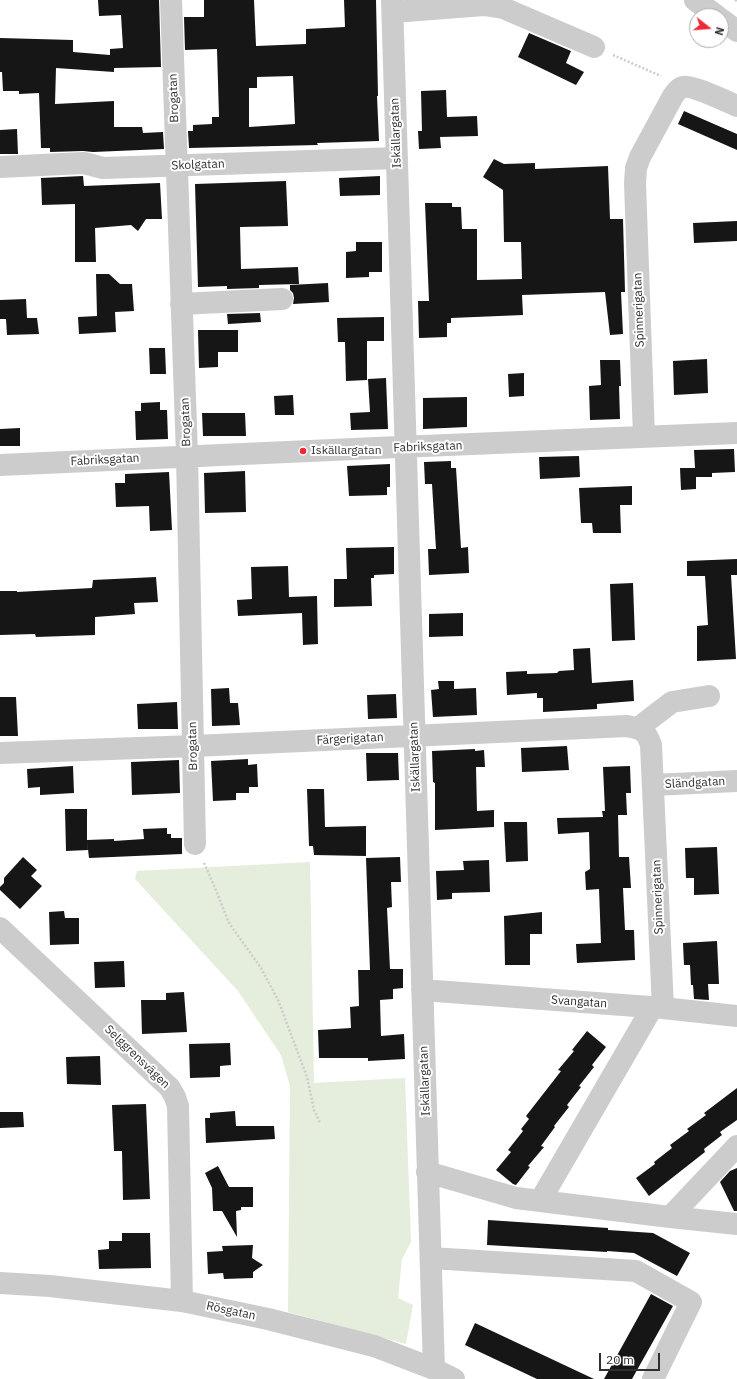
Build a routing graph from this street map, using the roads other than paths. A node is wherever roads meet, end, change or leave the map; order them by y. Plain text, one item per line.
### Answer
1 (171, 0) edge
2 (695, 0) edge
3 (393, 6) edge
4 (706, 8) edge
5 (594, 47) road end
6 (737, 106) edge
7 (397, 158) junction
8 (176, 166) junction
9 (0, 167) edge
10 (282, 300) dead end
11 (181, 304) junction
12 (737, 433) edge
13 (644, 437) junction
14 (405, 448) junction
15 (187, 456) junction
16 (0, 466) edge
17 (709, 696) dead end
18 (638, 728) junction
19 (414, 735) junction
20 (194, 746) junction
21 (0, 753) edge
22 (737, 781) edge
23 (653, 785) junction
24 (195, 844) road end
25 (0, 928) edge
26 (422, 990) junction
27 (657, 1008) junction
28 (737, 1016) edge
29 (737, 1146) edge
30 (428, 1172) junction
31 (540, 1201) junction
32 (670, 1217) junction
33 (737, 1224) edge
34 (431, 1258) junction
35 (0, 1283) edge
36 (182, 1301) junction
37 (434, 1369) junction
38 (454, 1379) edge
39 (653, 1379) edge

1 - 8 street, Brogatan
2 - 4 street
3 - 5 street
3 - 7 street, Iskällargatan
6 - 13 street, Spinnerigatan
7 - 8 street, Skolgatan
7 - 14 street, Iskällargatan
8 - 9 street, Skolgatan
8 - 11 street, Brogatan
10 - 11 street
11 - 15 street, Brogatan
12 - 13 street, Fabriksgatan
13 - 14 street, Fabriksgatan
14 - 15 street, Fabriksgatan
14 - 19 street, Iskällargatan
15 - 16 street, Fabriksgatan
15 - 20 street, Brogatan
17 - 18 street
18 - 19 street, Färgerigatan
18 - 23 street
19 - 20 street, Färgerigatan
19 - 26 street, Iskällargatan
20 - 21 street, Färgerigatan
20 - 24 street, Brogatan
22 - 23 street, Sländgatan
23 - 27 street, Spinnerigatan
25 - 36 street, Selggrensvägen
26 - 27 street, Svangatan
26 - 30 street, Iskällargatan
27 - 28 street, Svangatan
27 - 31 street
29 - 32 street
30 - 31 street
30 - 34 street, Iskällargatan
31 - 32 street
32 - 33 street
34 - 37 street, Iskällargatan
34 - 39 street
35 - 36 street, Rösgatan
36 - 37 street, Rösgatan
37 - 38 street, Rösgatan

